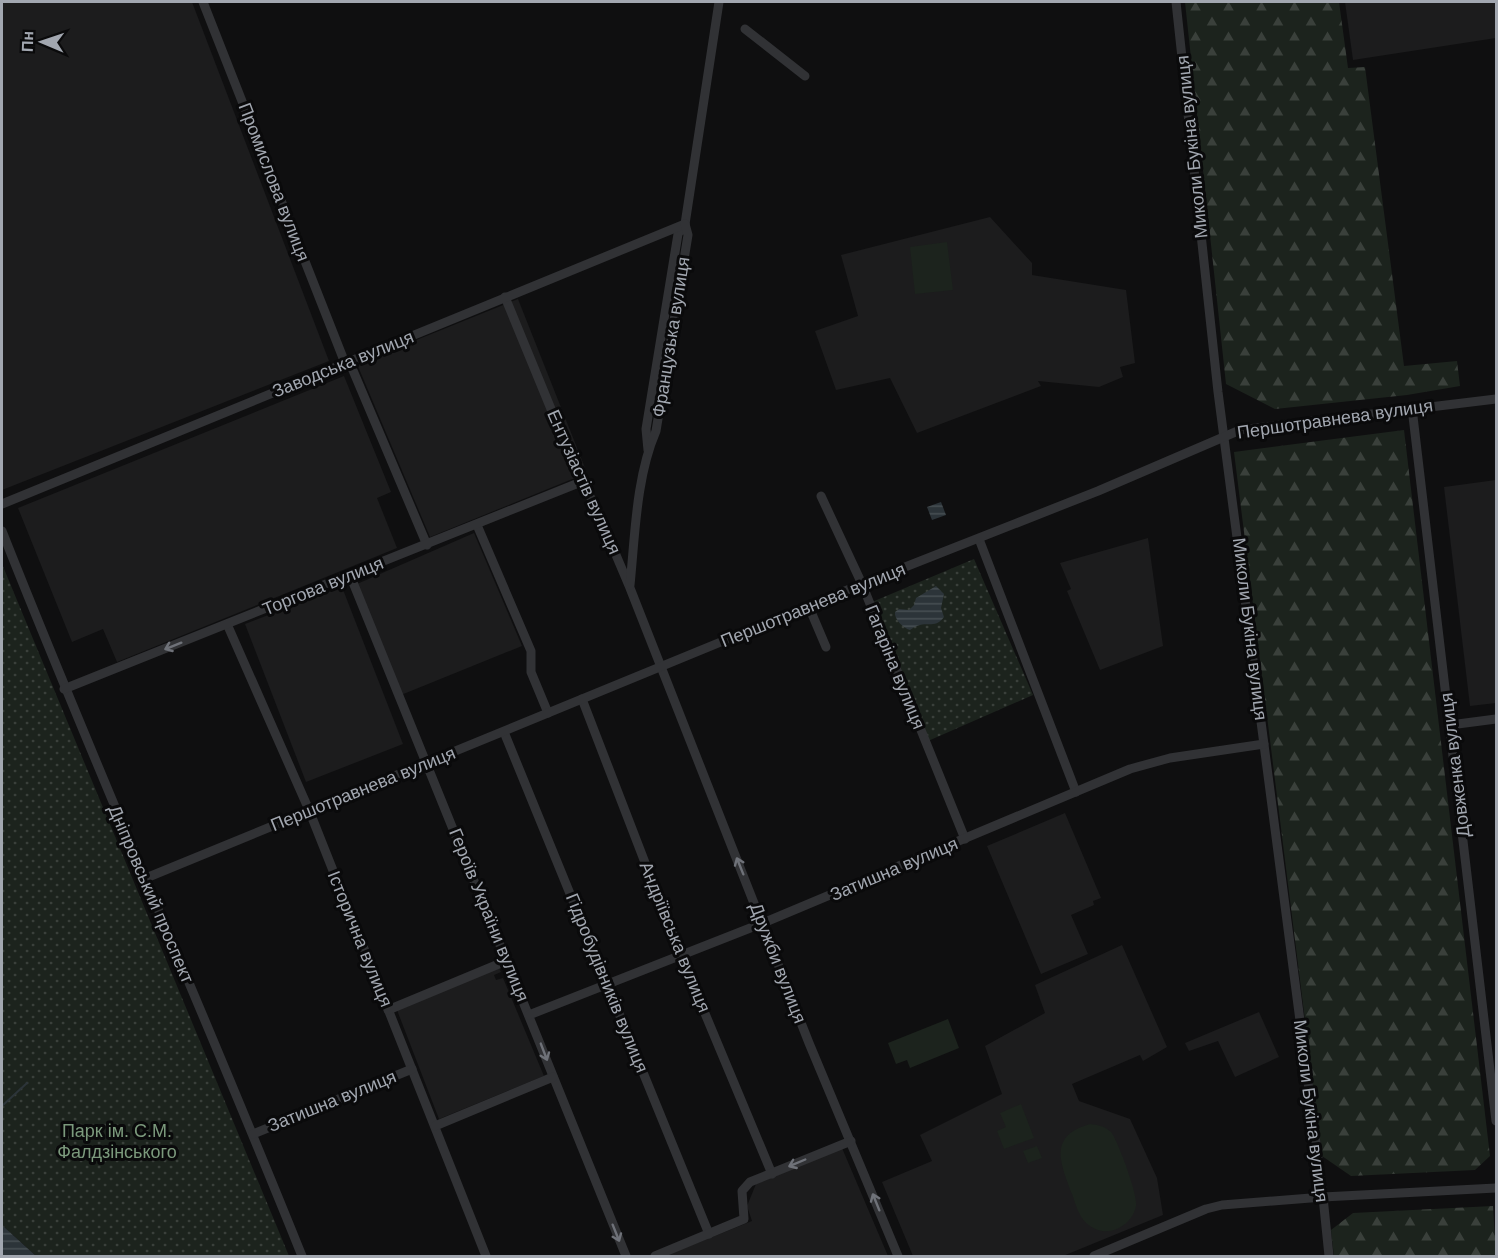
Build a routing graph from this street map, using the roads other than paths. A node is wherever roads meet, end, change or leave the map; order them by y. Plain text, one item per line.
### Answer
1 (203, 2) edge
2 (719, 2) edge
3 (1176, 2) edge
4 (745, 29) dead end
5 (805, 76) dead end
6 (684, 224) junction
7 (505, 297) junction
8 (347, 362) junction
9 (1497, 399) edge
10 (1412, 408) junction
11 (1224, 436) junction
12 (581, 482) junction
13 (821, 496) dead end
14 (2, 504) edge
15 (477, 525) junction
16 (2, 531) edge
17 (978, 539) junction
18 (427, 545) junction
19 (350, 575) junction
20 (862, 584) junction
21 (630, 588) junction
22 (809, 607) junction
23 (227, 624) junction
24 (826, 647) dead end
25 (661, 668) junction
26 (64, 689) junction
27 (582, 699) junction
28 (548, 713) junction
29 (1497, 719) edge
30 (1450, 725) junction
31 (504, 732) junction
32 (1264, 744) junction
33 (426, 764) junction
34 (1076, 792) junction
35 (309, 810) junction
36 (965, 839) junction
37 (146, 878) junction
38 (763, 923) junction
39 (681, 956) junction
40 (506, 961) junction
41 (608, 985) junction
42 (388, 1010) junction
43 (529, 1015) junction
44 (412, 1069) junction
45 (553, 1077) junction
46 (1497, 1121) edge
47 (435, 1126) junction
48 (253, 1134) junction
49 (851, 1141) junction
50 (772, 1174) junction
51 (1497, 1188) edge
52 (1323, 1197) junction
53 (709, 1234) junction
54 (302, 1257) edge
55 (486, 1257) edge
56 (626, 1257) edge
57 (655, 1257) edge
58 (898, 1257) edge
59 (1094, 1257) edge
60 (1329, 1257) edge

1 - 8 street, Промислова вулиця
2 - 6 street, Французька вулиця
3 - 11 street, Миколи Букіна вулиця
4 - 5 street
6 - 7 street, Заводська вулиця
6 - 21 street, Французька вулиця
7 - 8 street, Заводська вулиця
7 - 12 street, Ентузіастів вулиця
8 - 14 street, Заводська вулиця
8 - 18 street
9 - 10 street, Першотравнева вулиця
10 - 11 street, Першотравнева вулиця
10 - 30 street, Довженка вулиця
11 - 17 street, Першотравнева вулиця
11 - 32 street, Миколи Букіна вулиця
12 - 15 street, Торгова вулиця
12 - 21 street, Ентузіастів вулиця
13 - 20 street, Гагаріна вулиця
15 - 18 street, Торгова вулиця
15 - 28 street
16 - 26 street, Дніпровський проспект
17 - 20 street, Першотравнева вулиця
17 - 34 street
18 - 19 street, Торгова вулиця
19 - 23 street, Торгова вулиця
19 - 33 street, Героїв України вулиця
20 - 22 street, Першотравнева вулиця
20 - 36 street, Гагаріна вулиця
21 - 25 street, Ентузіастів вулиця
22 - 24 street
22 - 25 street, Першотравнева вулиця
23 -> 26 street, Торгова вулиця
23 - 35 street, Історична вулиця
25 - 27 street, Першотравнева вулиця
38 -> 25 street, Дружби вулиця
26 - 37 street, Дніпровський проспект
27 - 28 street, Першотравнева вулиця
27 - 39 street, Андріївська вулиця
28 - 31 street, Першотравнева вулиця
29 - 30 street
30 - 46 street, Довженка вулиця
31 - 33 street, Першотравнева вулиця
31 - 41 street, Гідробудівників вулиця
32 - 34 street, Затишна вулиця
32 - 52 street, Миколи Букіна вулиця
33 - 35 street, Першотравнева вулиця
33 - 40 street, Героїв України вулиця
34 - 36 street, Затишна вулиця
35 - 37 street, Першотравнева вулиця
35 - 42 street, Історична вулиця
36 - 38 street, Затишна вулиця
37 - 48 street, Дніпровський проспект
38 - 39 street, Затишна вулиця
38 - 49 street, Дружби вулиця
39 - 41 street, Затишна вулиця
39 - 50 street, Андріївська вулиця
40 - 42 street
40 - 43 street, Героїв України вулиця
41 - 43 street, Затишна вулиця
41 - 53 street, Гідробудівників вулиця
42 - 44 street, Історична вулиця
43 -> 45 street, Героїв України вулиця
44 - 47 street, Історична вулиця
44 - 48 street, Затишна вулиця
45 - 47 street
45 -> 56 street, Героїв України вулиця
47 - 55 street, Історична вулиця
48 - 54 street, Дніпровський проспект
49 -> 50 street
58 -> 49 street, Дружби вулиця
50 - 53 street
51 - 52 street
52 - 59 street
52 - 60 street, Миколи Букіна вулиця
53 - 57 street

